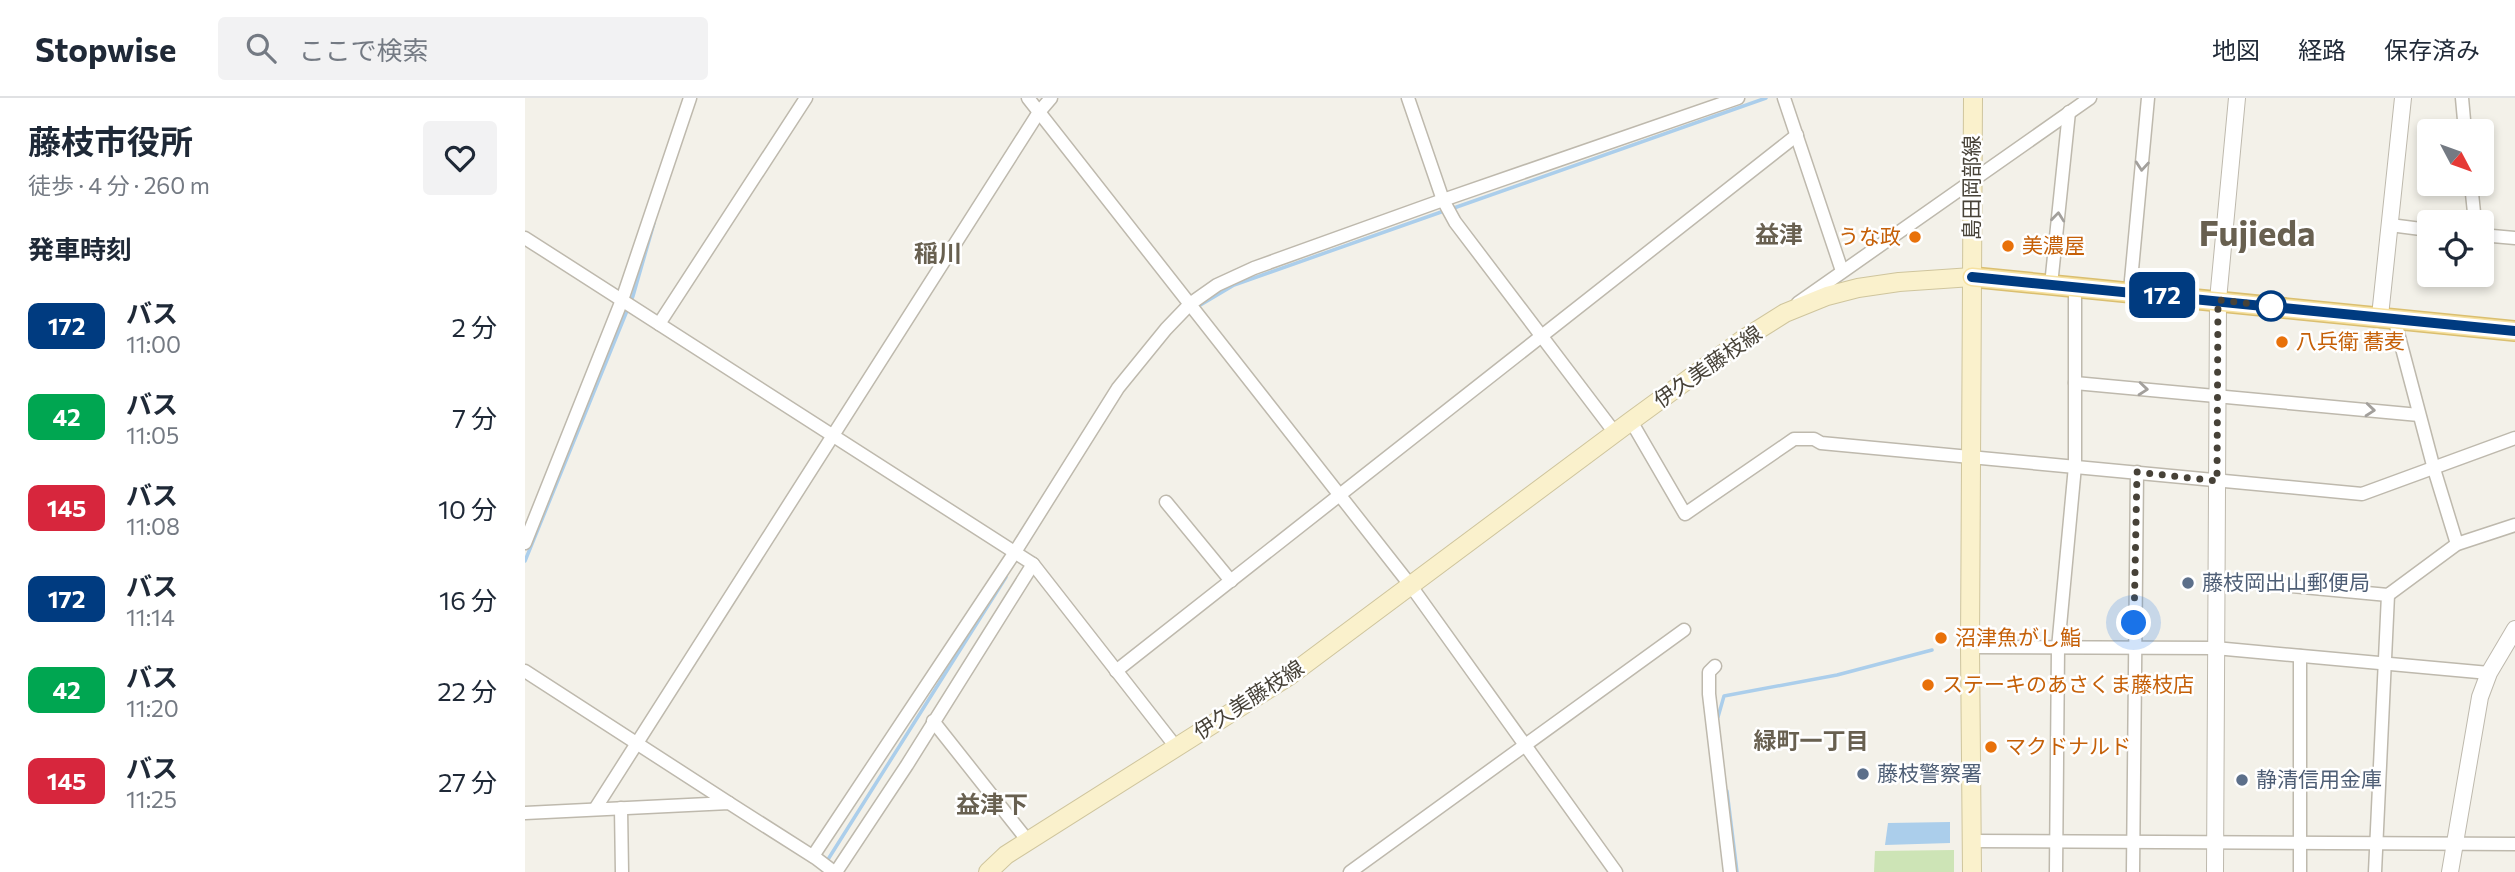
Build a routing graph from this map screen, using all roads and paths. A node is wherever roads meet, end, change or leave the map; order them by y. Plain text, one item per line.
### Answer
1 (690, 98) edge
2 (806, 98) edge
3 (1028, 98) edge
4 (1051, 98) edge
5 (1408, 98) edge
6 (1738, 98) edge
7 (1784, 98) edge
8 (1973, 98) edge
9 (2090, 98) edge
10 (2148, 98) edge
11 (2237, 98) edge
12 (2403, 98) edge
13 (2462, 98) edge
14 (1039, 112) junction
15 (2069, 112) junction
16 (2464, 119) edge
17 (1797, 135) junction
18 (1972, 181) junction
19 (1443, 200) junction
20 (2391, 225) junction
21 (2417, 228) edge
22 (2494, 236) edge
23 (525, 238) edge
24 (2515, 238) edge
25 (1842, 271) junction
26 (1972, 277) junction
27 (2051, 285) junction
28 (2075, 287) junction
29 (2130, 291) junction
30 (622, 300) junction
31 (2218, 300) junction
32 (1190, 304) junction
33 (1785, 313) junction
34 (2387, 317) junction
35 (659, 324) junction
36 (2515, 331) edge
37 (1542, 336) junction
38 (2075, 383) junction
39 (2216, 396) junction
40 (2419, 415) junction
41 (1631, 421) junction
42 (1615, 433) junction
43 (832, 436) junction
44 (2515, 438) edge
45 (1972, 457) junction
46 (2075, 466) junction
47 (2434, 468) junction
48 (2137, 472) junction
49 (2217, 481) junction
50 (1339, 495) junction
51 (1165, 502) dead end
52 (2515, 525) edge
53 (525, 543) edge
54 (2457, 544) junction
55 (1014, 552) junction
56 (1033, 564) junction
57 (2216, 579) junction
58 (1231, 581) junction
59 (1411, 586) junction
60 (2388, 596) junction
61 (1684, 629) dead end
62 (2515, 629) edge
63 (1970, 647) junction
64 (2058, 648) junction
65 (2134, 648) junction
66 (2215, 648) junction
67 (2301, 656) junction
68 (2385, 664) junction
69 (1715, 666) dead end
70 (525, 671) edge
71 (1116, 671) junction
72 (2489, 673) junction
73 (933, 721) junction
74 (638, 743) junction
75 (1525, 745) junction
76 (1176, 747) junction
77 (729, 803) junction
78 (621, 808) junction
79 (595, 809) junction
80 (525, 813) edge
81 (1028, 841) junction
82 (1972, 841) junction
83 (2056, 842) junction
84 (2133, 843) junction
85 (2215, 843) junction
86 (2301, 843) junction
87 (2377, 843) junction
88 (2454, 843) junction
89 (2515, 844) edge
90 (815, 857) junction
91 (622, 872) edge
92 (835, 872) edge
93 (988, 872) edge
94 (1350, 872) edge
95 (1616, 872) edge
96 (1730, 872) edge
97 (1972, 872) edge
98 (2056, 872) edge
99 (2133, 872) edge
100 (2215, 872) edge
101 (2300, 872) edge
102 (2375, 872) edge
103 (2450, 872) edge

1 - 30 street
2 - 35 street
3 - 14 street
4 - 14 street
5 - 19 street
6 - 19 street
7 - 17 street
8 - 18 main road, 島田岡部線
9 - 15 street
10 -> 29 street
11 - 31 street
12 - 20 street
13 - 16 street
14 - 32 street
14 - 43 street
15 - 18 street
27 -> 15 street
17 - 25 street
17 - 37 street
18 - 25 street
18 - 26 main road, 島田岡部線
19 - 32 street
19 - 37 street
20 - 21 street
20 - 34 street
22 - 24 street
23 - 30 street
25 - 33 street
26 - 27 main road
26 - 33 main road, 伊久美藤枝線
26 - 45 main road
27 - 28 main road
28 - 29 main road
28 - 38 street
29 - 31 main road
30 - 35 street
30 - 53 street
31 - 34 main road
31 - 39 street
32 - 50 street
32 - 55 street
33 - 41 main road, 伊久美藤枝線
34 - 36 main road
34 - 40 street
35 - 43 street
37 - 42 street
37 - 50 street
38 -> 39 street
38 - 46 street
39 -> 40 street
39 - 49 street
40 - 47 street
41 - 42 main road, 伊久美藤枝線
41 - 45 street
42 - 59 main road, 伊久美藤枝線
43 - 55 street
43 - 74 street
44 - 47 street
45 - 46 street
45 - 63 main road
46 - 48 street
46 - 64 street
47 - 49 street
47 - 54 street
48 - 49 street
48 - 65 street
49 - 57 street
50 - 58 street
50 - 59 street
51 - 58 street
52 - 54 street
54 - 60 street
55 - 56 street
55 - 90 street
56 - 71 street
56 - 73 street
57 - 60 street
57 - 66 street
58 - 71 street
59 - 75 street
59 - 76 main road, 伊久美藤枝線
60 - 68 street
61 - 75 street
62 - 72 street
63 - 64 street
63 - 82 main road
64 - 65 street
64 - 83 street
65 - 66 street
65 - 84 street
66 - 67 street
66 - 85 street
67 - 68 street
67 - 86 street
68 - 72 street
68 - 87 street
69 - 96 street
70 - 74 street
71 - 76 street
72 - 88 street
73 - 81 street
73 - 92 street
74 - 77 street
74 - 79 street
75 - 94 street
75 - 95 street
76 - 81 main road, 伊久美藤枝線
77 - 78 street
77 - 90 street
78 - 79 street
78 - 91 street
79 - 80 street
81 - 93 main road, 伊久美藤枝線
82 - 83 street
82 - 97 main road
83 - 84 street
83 - 98 street
84 - 85 street
84 - 99 street
85 - 86 street
85 - 100 street
86 - 87 street
86 - 101 street
87 - 88 street
87 - 102 street
88 - 89 street
88 - 103 street
90 - 92 street

